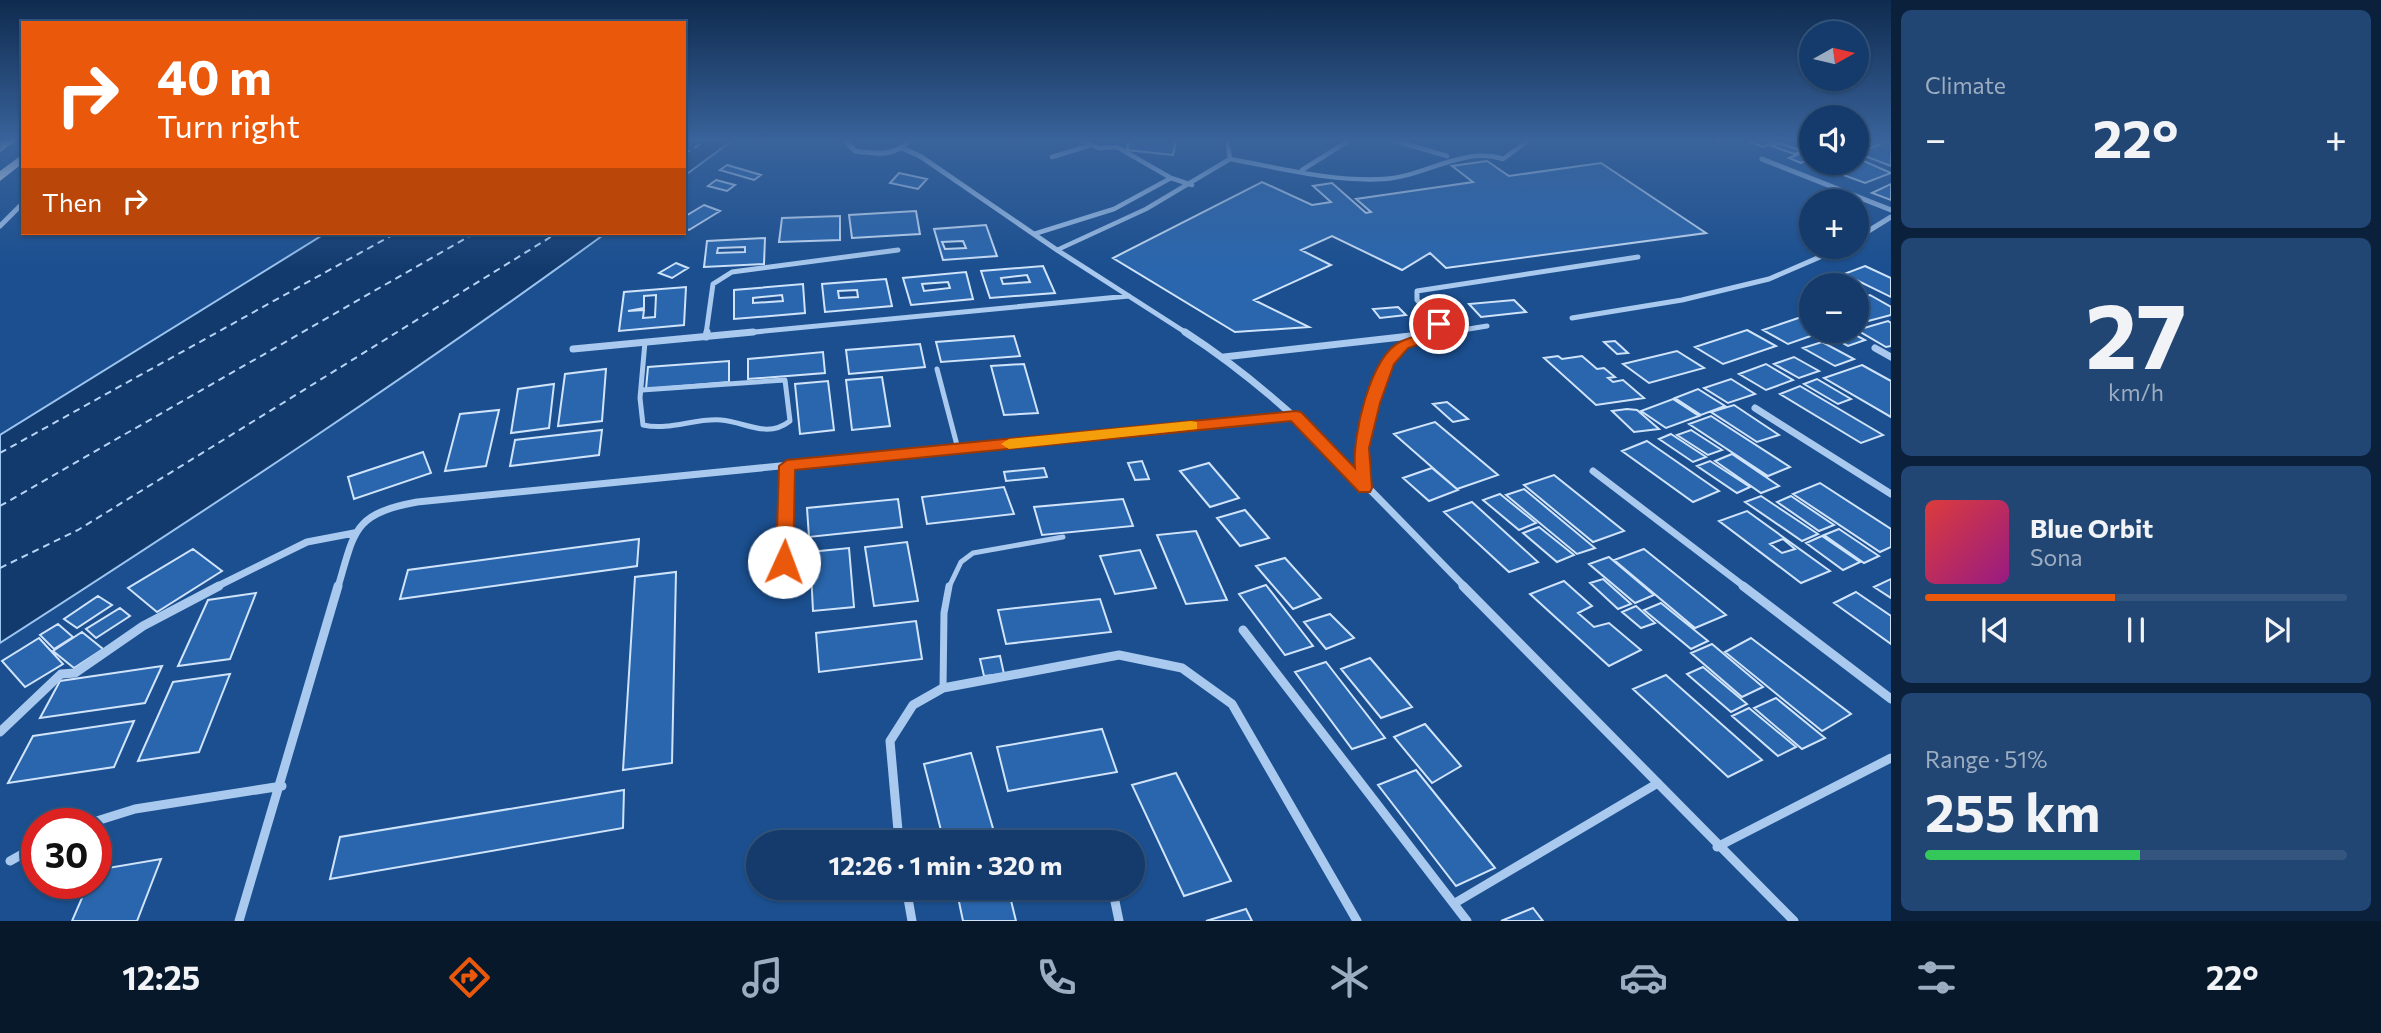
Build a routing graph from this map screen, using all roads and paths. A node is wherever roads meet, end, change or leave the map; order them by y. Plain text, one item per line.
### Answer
1 (959, 183) edge
2 (1162, 183) edge
3 (1186, 183) edge
4 (1195, 183) edge
5 (1823, 183) edge
6 (1192, 185) junction
7 (21, 205) edge
8 (1891, 210) edge
9 (1891, 217) edge
10 (0, 226) edge
11 (1869, 231) edge
12 (1034, 234) junction
13 (898, 250) dead end
14 (1057, 250) junction
15 (1638, 257) dead end
16 (1815, 259) edge
17 (1129, 296) junction
18 (1572, 317) dead end
19 (1487, 326) dead end
20 (1447, 332) junction
21 (706, 337) junction
22 (645, 342) junction
23 (1875, 348) dead end
24 (573, 349) dead end
25 (1224, 357) junction
26 (1891, 357) edge
27 (937, 369) dead end
28 (642, 390) junction
29 (1755, 408) dead end
30 (1295, 415) junction
31 (958, 449) junction
32 (787, 466) junction
33 (1593, 471) dead end
34 (1364, 488) junction
35 (1891, 494) edge
36 (354, 533) junction
37 (1063, 537) dead end
38 (784, 562) dead end
39 (1243, 630) dead end
40 (943, 688) junction
41 (1891, 699) edge
42 (0, 732) edge
43 (1891, 758) edge
44 (1658, 783) junction
45 (282, 786) junction
46 (112, 816) edge
47 (898, 830) edge
48 (1717, 847) junction
49 (21, 855) edge
50 (10, 861) dead end
51 (908, 900) edge
52 (1115, 900) edge
53 (1455, 902) junction
54 (239, 921) edge
55 (912, 921) edge
56 (1119, 921) edge
57 (1357, 921) edge
58 (1467, 921) edge
59 (1794, 921) edge

1 - 12 street
2 - 12 lane
3 - 6 lane
4 - 6 lane
5 - 8 street
6 - 14 lane
7 - 10 street
9 - 11 street
12 - 14 street
13 - 21 street
14 - 17 street
15 - 20 street
16 - 18 street
17 - 21 street
17 - 25 street
19 - 20 street
20 - 25 street
20 - 34 street
21 - 22 street
22 - 24 street
22 - 28 lane
23 - 26 street
25 - 30 street
27 - 31 lane
28 - 28 lane
29 - 35 street
30 - 31 street
30 - 34 street
31 - 32 street
32 - 36 street
32 - 38 street
33 - 41 street
34 - 44 street
36 - 42 street
36 - 45 street
37 - 40 lane
39 - 53 street
40 - 47 street
40 - 57 street
43 - 48 street
44 - 48 street
44 - 53 street
45 - 46 street
45 - 54 street
48 - 59 street
49 - 50 street
51 - 55 street
52 - 56 street
53 - 58 street

